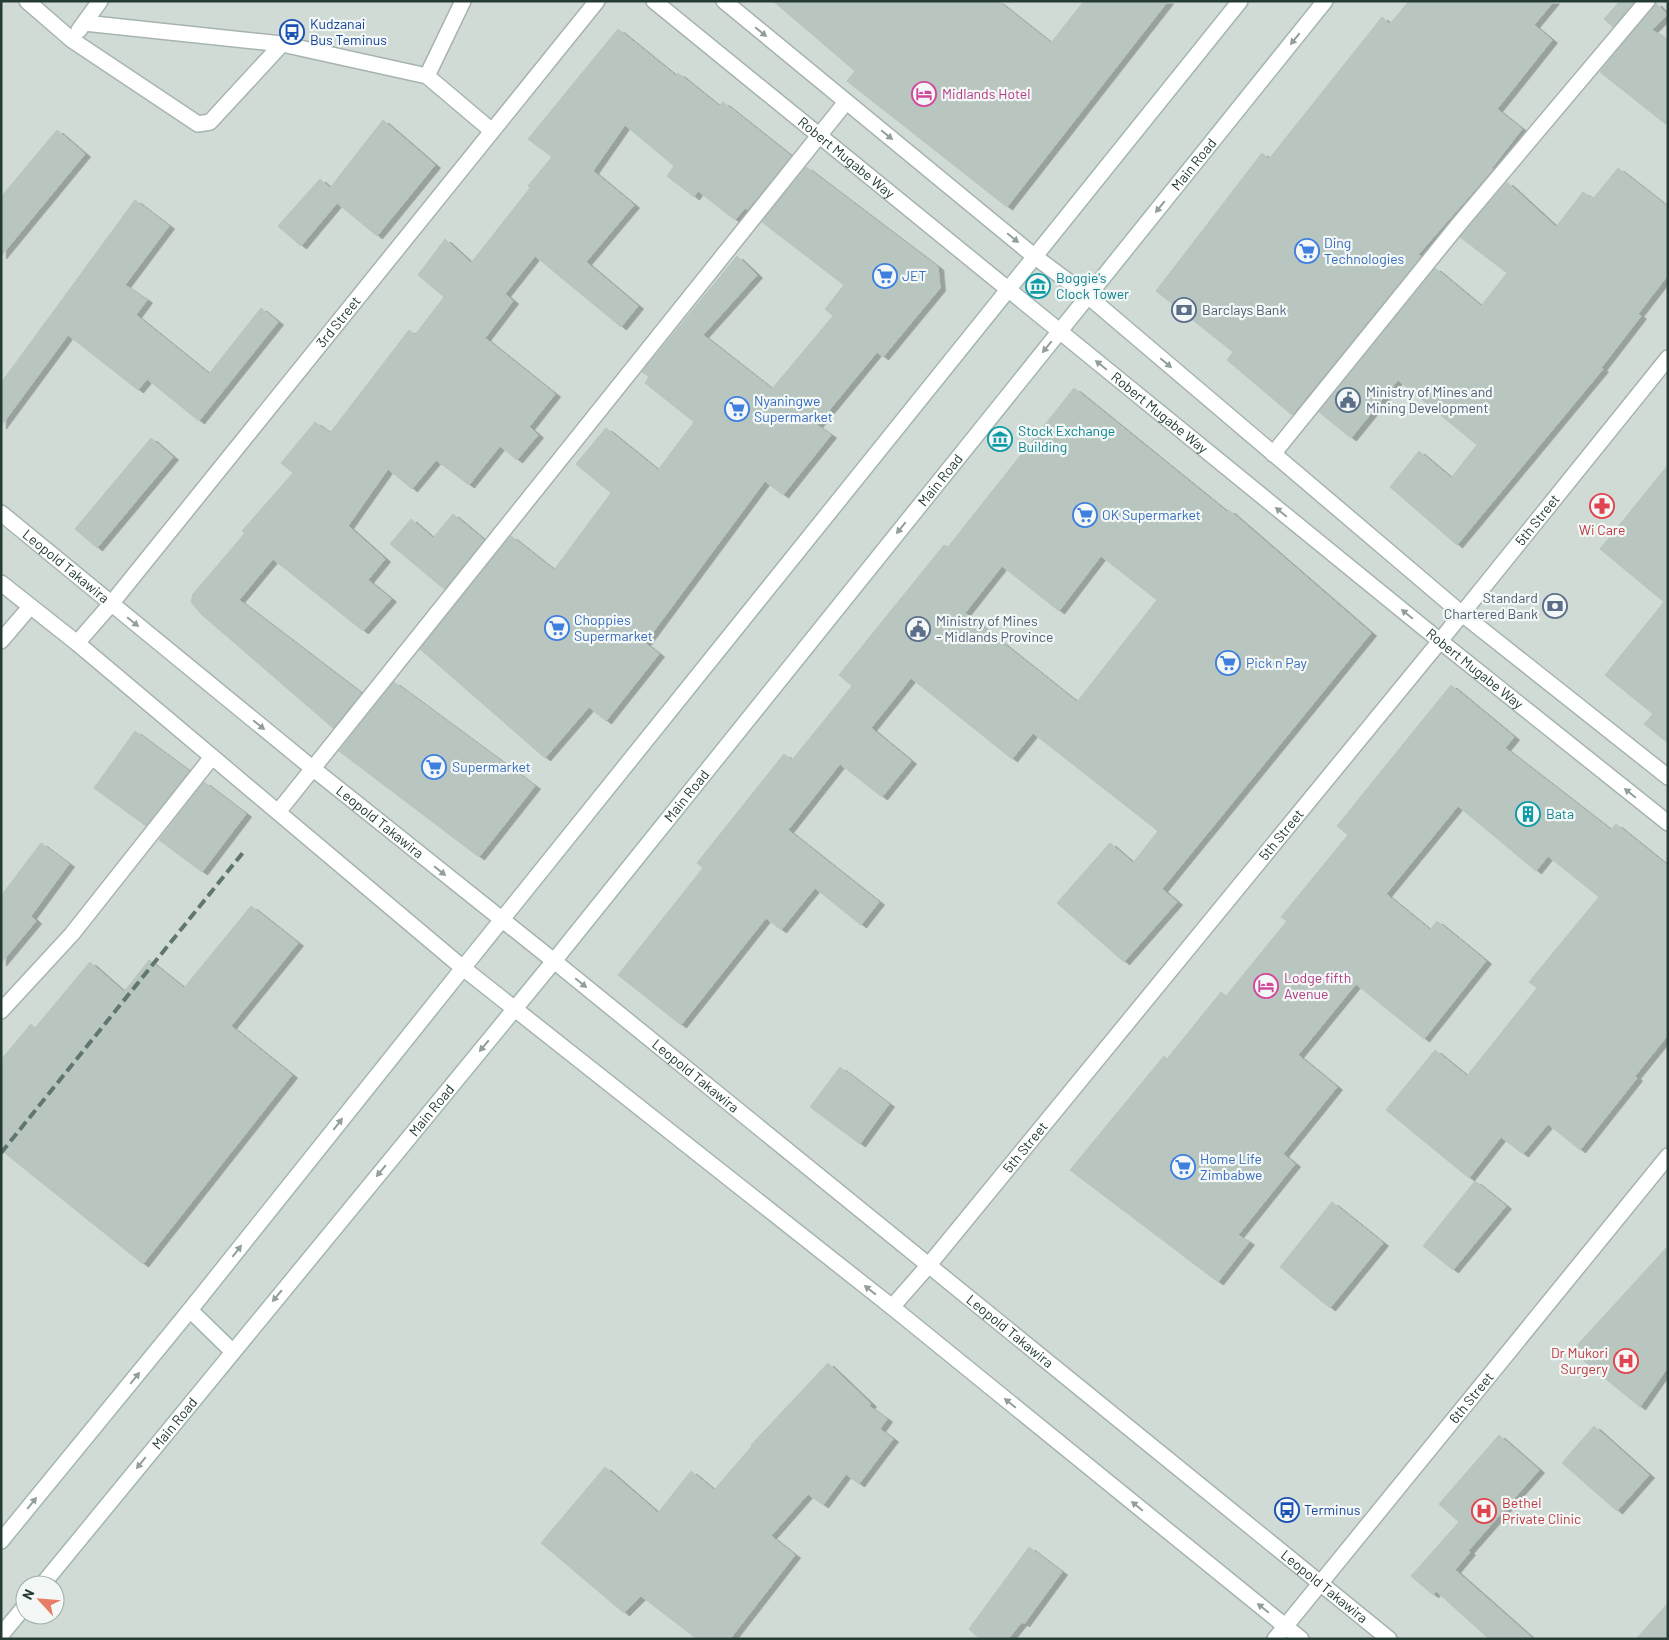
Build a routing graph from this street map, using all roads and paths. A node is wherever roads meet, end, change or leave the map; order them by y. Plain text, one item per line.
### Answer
1 (26, 1) edge
2 (100, 1) edge
3 (463, 1) edge
4 (597, 1) edge
5 (654, 1) edge
6 (724, 1) edge
7 (1240, 1) edge
8 (1325, 1) edge
9 (1647, 1) edge
10 (84, 23) junction
11 (72, 40) junction
12 (282, 44) junction
13 (427, 76) junction
14 (846, 102) junction
15 (492, 131) junction
16 (820, 135) junction
17 (1034, 256) junction
18 (1008, 288) junction
19 (1089, 297) junction
20 (1060, 331) junction
21 (1668, 358) edge
22 (1273, 454) junction
23 (1, 513) edge
24 (1, 584) edge
25 (111, 604) junction
26 (30, 607) junction
27 (1461, 613) junction
28 (1, 641) edge
29 (1440, 641) junction
30 (77, 642) junction
31 (212, 757) junction
32 (311, 767) junction
33 (1668, 777) edge
34 (278, 812) junction
35 (1668, 823) edge
36 (502, 921) junction
37 (554, 961) junction
38 (463, 968) junction
39 (515, 1008) junction
40 (1, 1011) edge
41 (1668, 1156) edge
42 (928, 1266) junction
43 (892, 1307) junction
44 (190, 1310) junction
45 (232, 1351) junction
46 (1, 1541) edge
47 (50, 1575) edge
48 (1321, 1585) junction
49 (15, 1620) edge
50 (1285, 1626) junction
51 (5, 1634) edge
52 (1275, 1639) edge
53 (1300, 1639) edge
54 (1389, 1639) edge

1 - 11 street
2 - 10 street
3 - 13 street
4 - 15 street, 3rd Street
5 - 16 street, Robert Mugabe Way
6 -> 14 street
7 - 17 street
8 -> 19 street, Main Road
9 - 22 street
10 - 11 street
10 - 12 street
11 - 12 street
12 - 13 street
13 - 15 street
14 - 16 street
14 -> 17 street
15 - 25 street, 3rd Street
16 - 18 street, Robert Mugabe Way
16 - 32 street
17 - 18 street
17 - 19 street
18 - 20 street, Robert Mugabe Way
18 - 36 street
19 - 20 street, Main Road
19 -> 22 street
29 -> 20 street, Robert Mugabe Way
20 -> 37 street, Main Road
21 - 27 street, 5th Street
22 - 27 street
23 - 25 street, Leopold Takawira
24 - 26 street
25 - 30 street, 3rd Street
25 -> 32 street, Leopold Takawira
26 - 28 street
26 - 30 street
27 - 29 street, 5th Street
27 - 33 street
35 -> 29 street, Robert Mugabe Way
29 - 42 street, 5th Street
30 - 31 street
31 - 34 street
31 - 40 street
32 - 34 street
32 -> 36 street, Leopold Takawira
34 - 38 street
36 - 37 street, Leopold Takawira
36 - 38 street
37 - 39 street, Main Road
37 -> 42 street, Leopold Takawira
38 - 39 street
44 -> 38 street
43 -> 39 street
39 -> 45 street, Main Road
41 - 48 street, 6th Street
42 - 43 street, 5th Street
42 - 48 street, Leopold Takawira
50 -> 43 street
44 - 45 street
46 -> 44 street
45 -> 47 street, Main Road
48 - 50 street, 6th Street
48 - 54 street, Leopold Takawira
49 - 51 street
50 - 52 street, 6th Street
50 - 53 street

